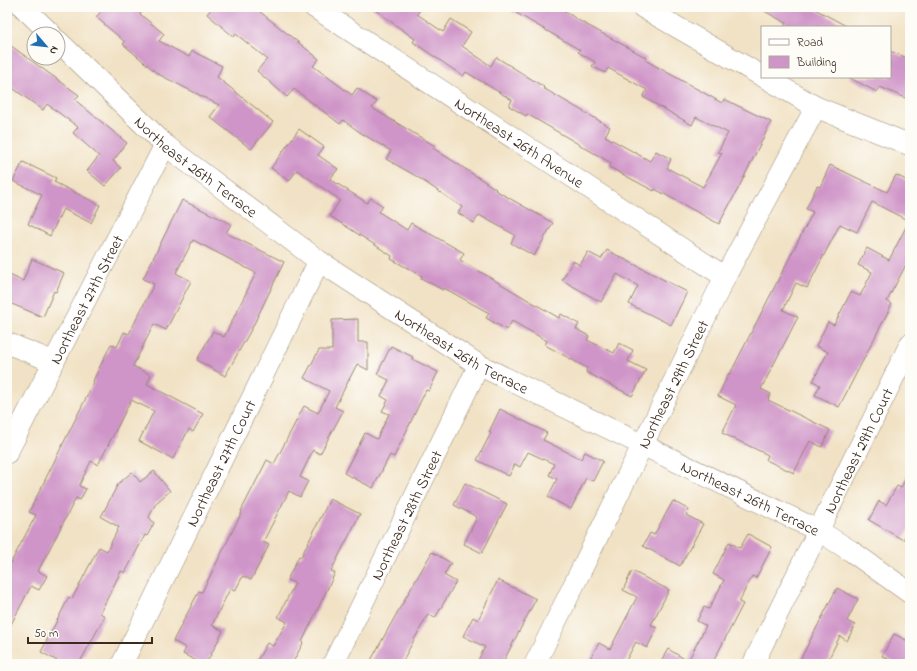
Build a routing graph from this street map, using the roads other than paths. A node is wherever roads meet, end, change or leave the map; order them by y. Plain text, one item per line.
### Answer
1 (23, 7) edge
2 (314, 7) edge
3 (642, 7) edge
4 (43, 26) edge
5 (66, 49) edge
6 (761, 75) edge
7 (766, 78) edge
8 (816, 107) junction
9 (910, 144) edge
10 (165, 145) junction
11 (318, 260) junction
12 (725, 277) junction
13 (7, 343) edge
14 (910, 344) edge
15 (54, 362) junction
16 (479, 365) junction
17 (643, 444) junction
18 (7, 453) edge
19 (819, 531) junction
20 (910, 593) edge
21 (122, 664) edge
22 (332, 664) edge
23 (535, 664) edge
24 (753, 664) edge

1 - 4 street
2 - 12 street, Northeast 26th Avenue
3 - 6 street
5 - 10 street, Northeast 26th Terrace
7 - 8 street
8 - 9 street
8 - 12 street, Northeast 29th Street
10 - 11 street, Northeast 26th Terrace
10 - 15 street, Northeast 27th Street
11 - 16 street, Northeast 26th Terrace
11 - 21 street, Northeast 27th Court
12 - 17 street, Northeast 29th Street
13 - 15 street
14 - 19 street, Northeast 29th Court
15 - 18 street, Northeast 27th Street
16 - 17 street, Northeast 26th Terrace
16 - 22 street, Northeast 28th Street
17 - 19 street, Northeast 26th Terrace
17 - 23 street, Northeast 29th Street
19 - 20 street, Northeast 26th Terrace
19 - 24 street, Northeast 29th Court

